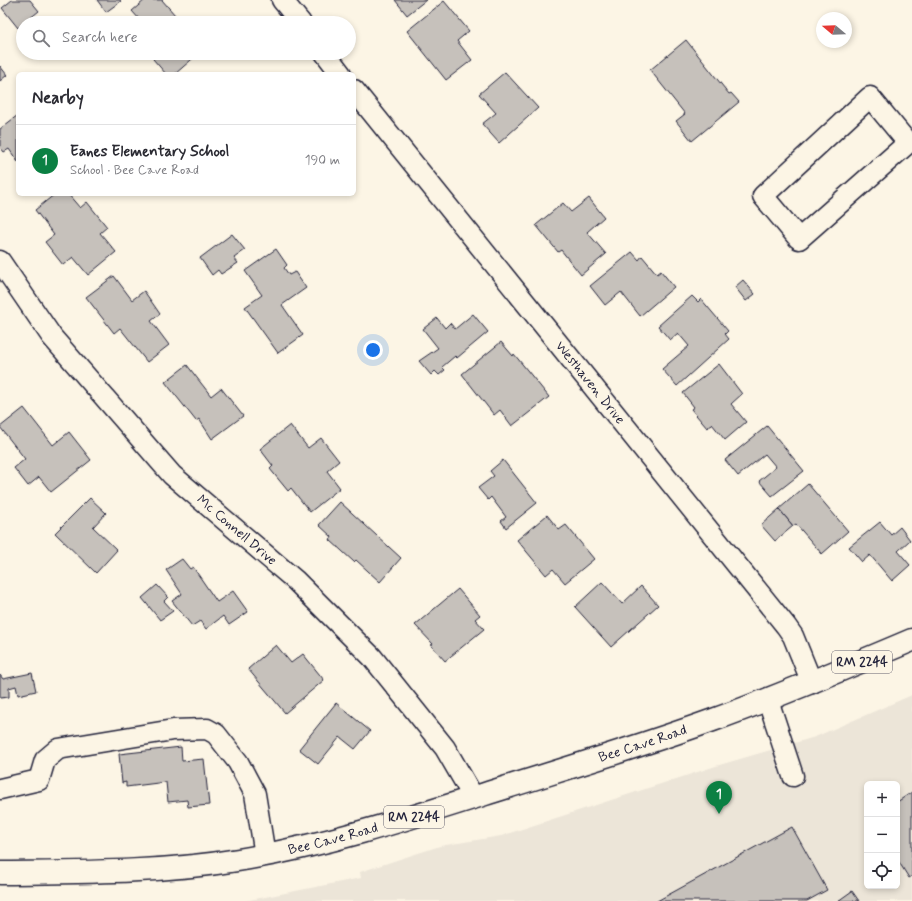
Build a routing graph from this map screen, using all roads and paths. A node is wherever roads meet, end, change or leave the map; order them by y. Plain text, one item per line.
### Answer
1 (282, 0) edge
2 (295, 16) edge
3 (330, 60) edge
4 (339, 72) edge
5 (356, 92) edge
6 (911, 143) edge
7 (0, 262) edge
8 (912, 640) edge
9 (812, 683) junction
10 (768, 700) junction
11 (793, 776) dead end
12 (0, 789) edge
13 (474, 798) junction
14 (265, 855) junction
15 (0, 873) edge

1 - 2 street
3 - 4 street
5 - 9 street, Westhaven Drive
6 - 6 street
7 - 13 street, Mc Connell Drive
8 - 9 main road, RM 2244
9 - 10 main road, Bee Cave Road / RM 2244
10 - 11 street
10 - 13 main road, Bee Cave Road / RM 2244
12 - 14 street
13 - 14 main road, Bee Cave Road / RM 2244
14 - 15 main road, Bee Cave Road / RM 2244

